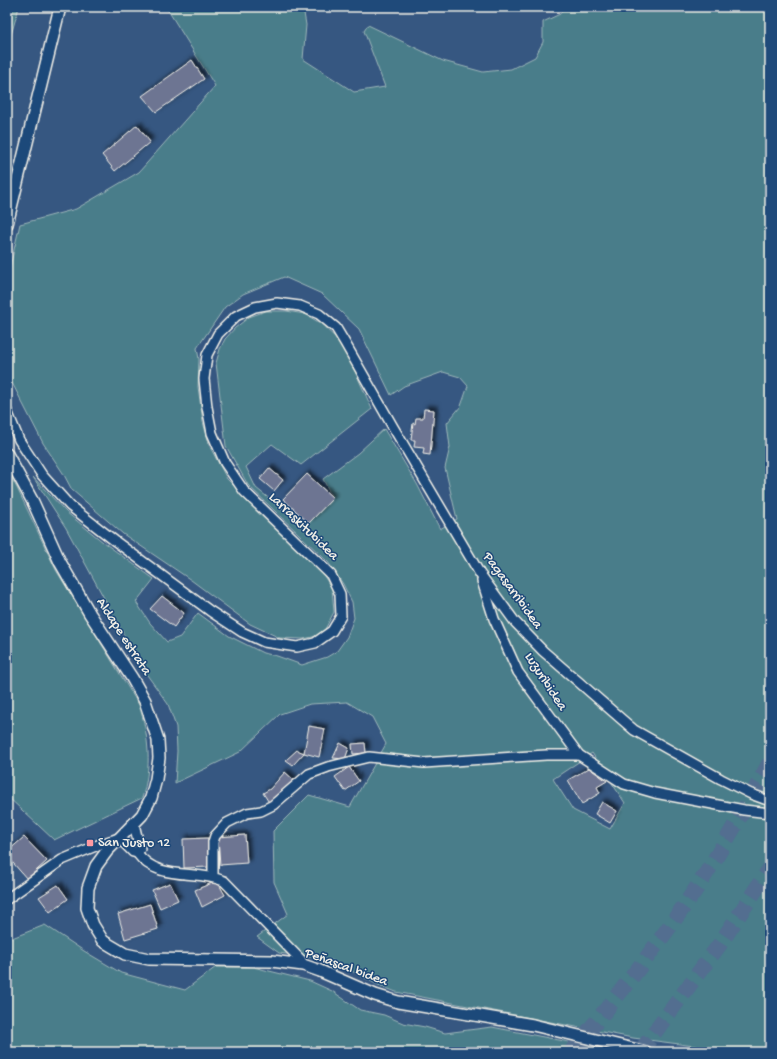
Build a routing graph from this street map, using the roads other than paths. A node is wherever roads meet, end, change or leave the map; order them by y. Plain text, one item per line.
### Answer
1 (60, 7) edge
2 (7, 224) edge
3 (336, 328) joint
4 (7, 411) edge
5 (7, 454) edge
6 (480, 574) junction
7 (579, 755) junction
8 (770, 801) edge
9 (770, 813) edge
10 (134, 824) junction
11 (119, 838) junction
12 (137, 853) junction
13 (213, 876) junction
14 (7, 899) edge
15 (304, 966) junction
16 (646, 1052) edge

1 - 2 street
3 - 4 street, Larraskitubidea
3 - 6 street, Pagasarribidea
5 - 10 street, Aldape estrata
6 - 7 street, Luzuribidea
6 - 8 street, Pagasarribidea
7 - 9 street, Luzuribidea
7 - 13 street
10 - 11 street, Aldape estrata
10 - 12 street
11 - 12 street
11 - 14 street
11 - 15 street, Peñascal bidea
12 - 13 street
13 - 15 street
15 - 16 street, Peñascal bidea

